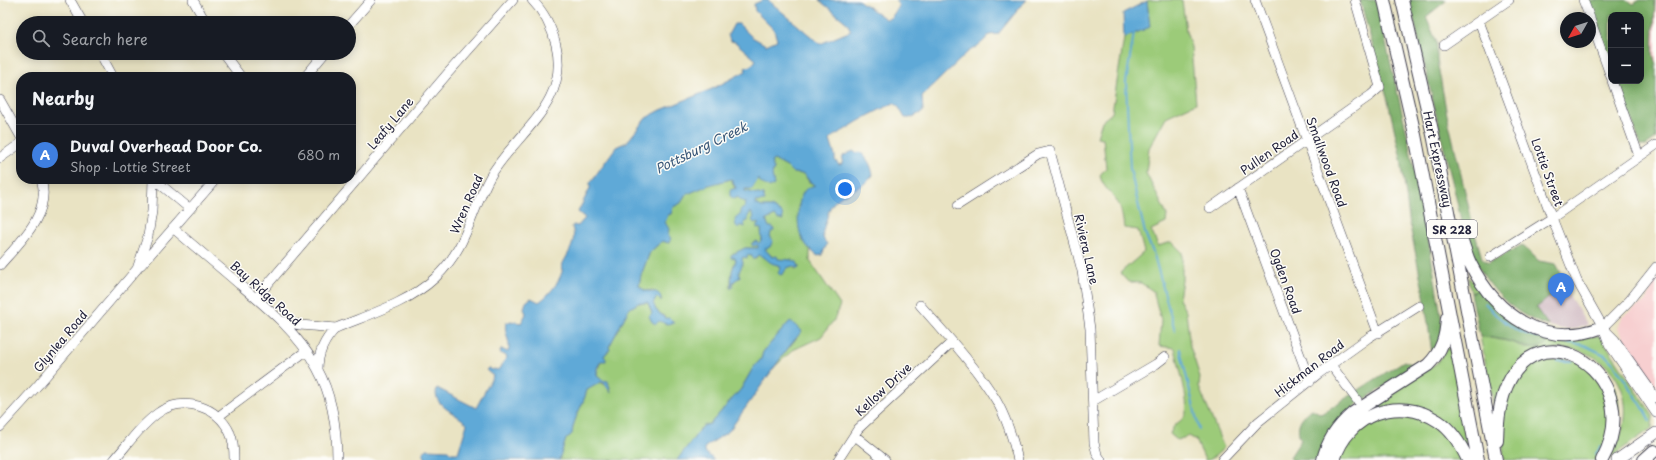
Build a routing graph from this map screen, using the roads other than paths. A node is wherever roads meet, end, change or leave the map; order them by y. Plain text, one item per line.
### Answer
1 (70, 0) edge
2 (371, 0) edge
3 (513, 0) edge
4 (532, 0) edge
5 (1255, 0) edge
6 (1355, 0) edge
7 (1384, 0) edge
8 (1402, 0) edge
9 (1509, 0) edge
10 (1583, 0) edge
11 (197, 2) edge
12 (1588, 12) edge
13 (79, 16) edge
14 (203, 16) edge
15 (356, 17) edge
16 (1479, 21) junction
17 (1596, 35) edge
18 (1444, 45) dead end
19 (104, 60) edge
20 (228, 60) edge
21 (319, 60) edge
22 (1608, 69) edge
23 (110, 72) edge
24 (237, 72) edge
25 (309, 72) edge
26 (1613, 84) edge
27 (0, 100) edge
28 (16, 128) edge
29 (1306, 140) junction
30 (1656, 145) edge
31 (16, 147) edge
32 (1639, 156) junction
33 (0, 158) edge
34 (1442, 176) junction
35 (356, 181) edge
36 (41, 184) edge
37 (154, 184) edge
38 (160, 184) edge
39 (212, 184) edge
40 (353, 184) edge
41 (1238, 188) junction
42 (958, 205) dead end
43 (1210, 208) dead end
44 (190, 209) junction
45 (1552, 218) junction
46 (173, 228) junction
47 (1490, 258) dead end
48 (0, 265) edge
49 (1656, 267) edge
50 (137, 269) junction
51 (1443, 275) junction
52 (256, 298) junction
53 (920, 305) dead end
54 (1419, 306) dead end
55 (282, 321) junction
56 (1603, 327) junction
57 (336, 328) junction
58 (1378, 332) junction
59 (952, 342) junction
60 (306, 351) junction
61 (1165, 357) dead end
62 (1331, 365) junction
63 (318, 370) junction
64 (1310, 382) junction
65 (1656, 398) edge
66 (1357, 400) dead end
67 (1093, 401) junction
68 (1656, 413) edge
69 (219, 416) junction
70 (0, 427) edge
71 (1656, 433) edge
72 (854, 435) junction
73 (1655, 450) edge
74 (114, 460) edge
75 (234, 460) edge
76 (337, 460) edge
77 (838, 460) edge
78 (885, 460) edge
79 (1018, 460) edge
80 (1101, 460) edge
81 (1222, 460) edge
82 (1323, 460) edge
83 (1334, 460) edge
84 (1468, 460) edge
85 (1478, 460) edge
86 (1496, 460) edge
87 (1602, 460) edge
88 (1617, 460) edge
89 (1641, 460) edge
90 (1644, 460) edge

1 - 13 street
2 - 15 street
3 - 35 street, Leafy Lane
4 - 57 street, Wren Road
5 - 29 street, Smallwood Road
6 - 29 street, Pullen Road
7 - 51 highway, Hart Expressway / SR 228
8 - 34 highway, Hart Expressway / SR 228
9 - 16 street
10 - 12 street
11 - 14 street
16 - 18 street
16 - 45 street, Lottie Street
17 - 22 street
19 - 23 street
20 - 24 street
21 - 25 street
26 - 32 street
27 - 28 street
29 - 41 street, Pullen Road
29 - 58 street, Smallwood Road
30 - 32 street
31 - 33 street
32 - 45 street
34 - 56 highway
34 - 86 highway, Hart Expressway / SR 228
36 - 48 street
37 - 50 street, Glynlea Road
38 - 44 street
39 - 44 street, Glynlea Road
40 - 52 street, Leafy Lane
41 - 43 street, Pullen Road
41 - 64 street, Ogden Road
42 - 67 street, Riviera Lane
44 - 46 street, Glynlea Road
45 - 47 street
45 - 56 street, Lottie Street
46 - 50 street, Glynlea Road
46 - 52 street, Bay Ridge Road
49 - 56 street
50 - 70 street, Glynlea Road
51 - 82 highway
51 - 85 highway, Hart Expressway / SR 228
52 - 55 street, Bay Ridge Road
53 - 59 street
54 - 58 street, Hickman Road
55 - 57 street, Wren Road
55 - 60 street, Bay Ridge Road
56 - 65 street, Lottie Street
56 - 68 street, Lottie Street
57 - 63 street, Wren Road
58 - 62 street, Hickman Road
59 - 72 street, Kellow Drive
59 - 79 street
60 - 63 street, Bay Ridge Road
60 - 69 street
61 - 67 street
62 - 64 street, Hickman Road
62 - 66 street
63 - 76 street, Bay Ridge Road
64 - 81 street, Hickman Road
67 - 80 street, Riviera Lane
69 - 74 street
69 - 75 street
71 - 88 main road
72 - 77 street, Kellow Drive
72 - 78 street
73 - 89 main road
73 - 90 highway
83 - 84 highway
86 - 87 highway

